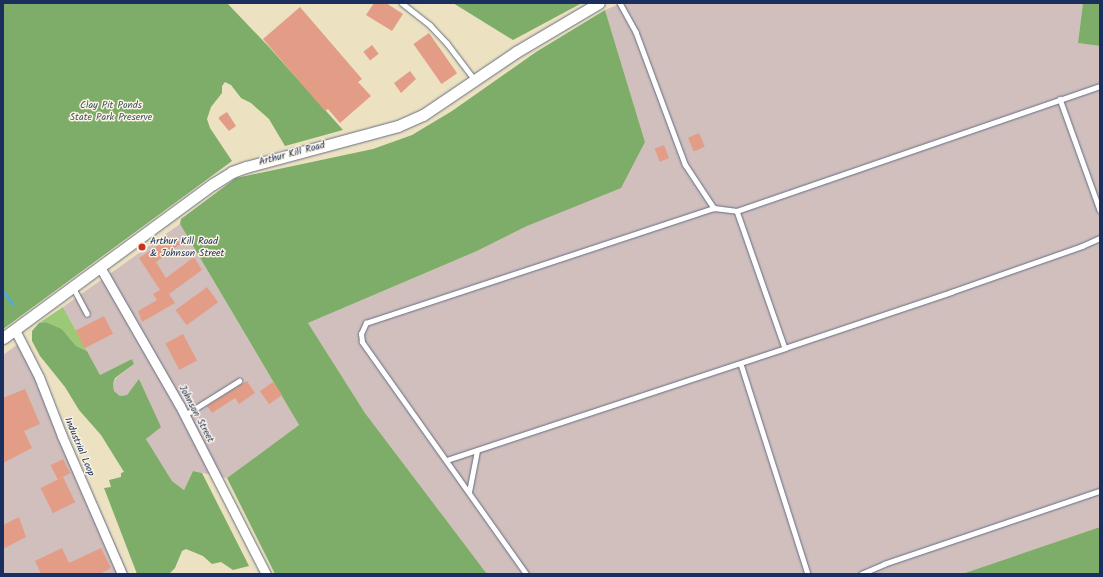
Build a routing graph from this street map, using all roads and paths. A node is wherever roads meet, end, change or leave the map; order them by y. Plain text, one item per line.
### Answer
1 (402, 3) edge
2 (599, 3) edge
3 (620, 3) edge
4 (475, 80) junction
5 (1100, 86) edge
6 (1060, 99) junction
7 (714, 208) junction
8 (1100, 210) edge
9 (737, 211) junction
10 (1100, 238) edge
11 (100, 267) junction
12 (73, 287) junction
13 (87, 313) dead end
14 (15, 330) junction
15 (3, 338) edge
16 (785, 348) junction
17 (741, 364) junction
18 (239, 381) dead end
19 (185, 415) junction
20 (477, 451) junction
21 (447, 460) junction
22 (1100, 491) edge
23 (469, 492) junction
24 (122, 574) edge
25 (266, 574) edge
26 (526, 574) edge
27 (808, 574) edge
28 (861, 574) edge

1 - 4 lane
2 - 4 street, Arthur Kill Road
3 - 7 lane
4 - 11 street, Arthur Kill Road
5 - 6 lane
6 - 8 lane
6 - 9 lane
7 - 9 lane
7 - 21 lane
9 - 16 lane
10 - 16 lane
11 - 12 street, Arthur Kill Road
11 - 19 street, Johnson Street
12 - 13 lane
12 - 14 street, Arthur Kill Road
14 - 15 street, Arthur Kill Road
14 - 24 street, Industrial Loop
16 - 17 lane
17 - 20 lane
17 - 27 lane
18 - 19 lane
19 - 25 street, Johnson Street
20 - 21 lane
20 - 23 lane
21 - 23 lane
22 - 28 lane
23 - 26 lane

